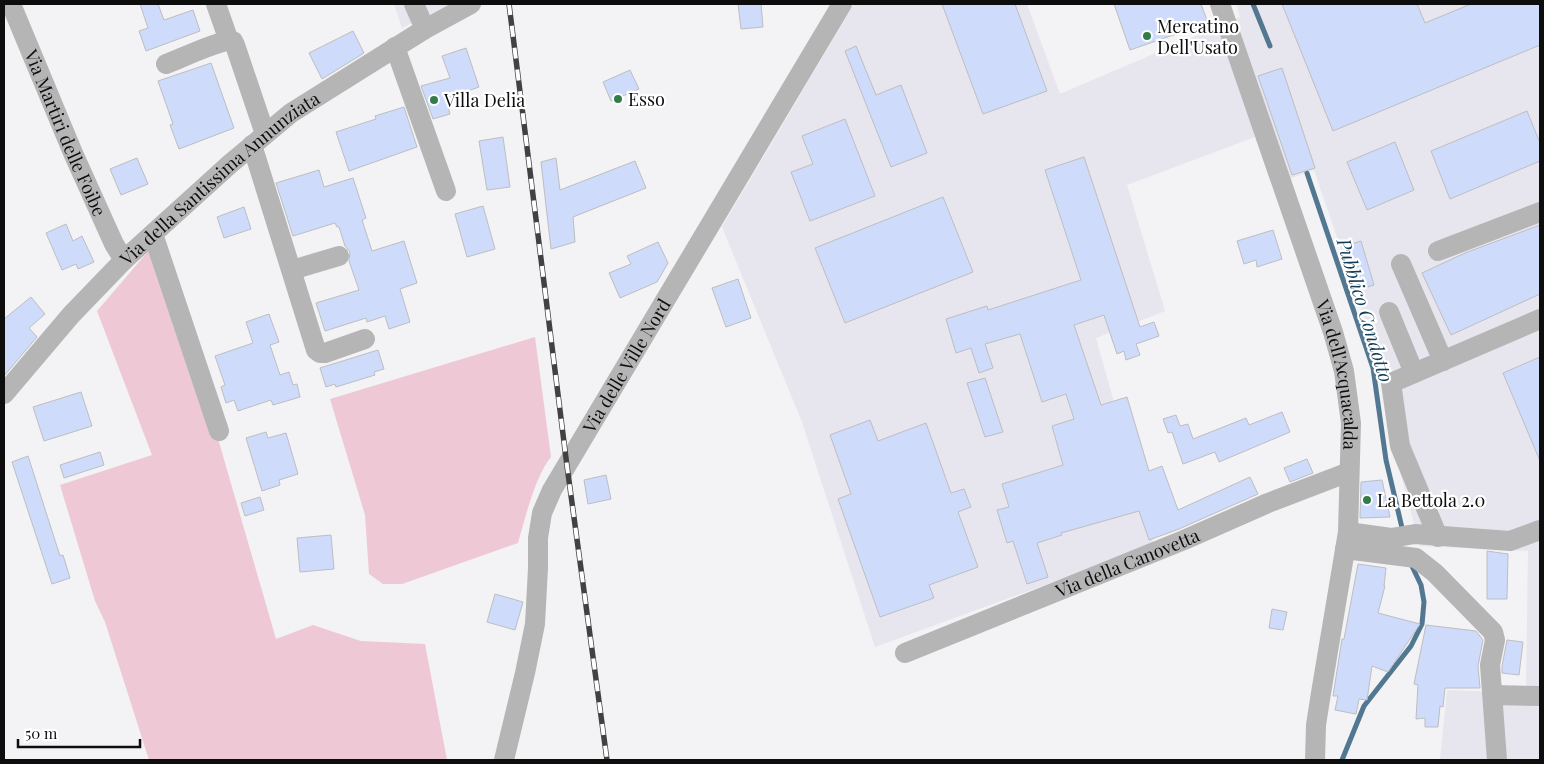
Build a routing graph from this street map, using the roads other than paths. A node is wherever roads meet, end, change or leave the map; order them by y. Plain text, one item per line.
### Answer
1 (11, 4) edge
2 (216, 4) edge
3 (414, 4) edge
4 (471, 4) edge
5 (842, 4) edge
6 (1220, 4) edge
7 (425, 29) junction
8 (229, 41) junction
9 (396, 47) junction
10 (166, 64) dead end
11 (254, 144) junction
12 (446, 191) dead end
13 (1540, 212) edge
14 (153, 234) junction
15 (1438, 252) dead end
16 (339, 256) dead end
17 (124, 260) junction
18 (1401, 264) dead end
19 (292, 270) junction
20 (1389, 312) dead end
21 (1540, 320) edge
22 (365, 339) dead end
23 (306, 353) dead end
24 (1443, 361) junction
25 (1414, 373) junction
26 (4, 394) edge
27 (219, 431) dead end
28 (1350, 472) junction
29 (1540, 530) edge
30 (1438, 537) junction
31 (1346, 540) junction
32 (905, 653) dead end
33 (1493, 695) junction
34 (1540, 696) edge
35 (504, 760) edge
36 (1315, 760) edge
37 (1497, 760) edge

1 - 17 street, Via Martiri delle Foibe
2 - 8 street
3 - 7 street
4 - 7 street, Via della Santissima Annunziata
5 - 35 street, Via delle Ville Nord
6 - 28 street, Via dell'Acquacalda
7 - 9 street, Via della Santissima Annunziata
8 - 10 street
8 - 11 street
9 - 11 street, Via della Santissima Annunziata
9 - 12 street
11 - 14 street, Via della Santissima Annunziata
11 - 19 street
11 - 23 street
13 - 15 street
14 - 17 street, Via della Santissima Annunziata
14 - 27 street
16 - 19 street
17 - 26 street, Via della Santissima Annunziata
18 - 24 street
19 - 22 street
20 - 25 street
21 - 24 street
24 - 25 street
25 - 30 street
28 - 31 street, Via dell'Acquacalda
28 - 32 street, Via della Canovetta
29 - 30 street
30 - 31 street
31 - 33 street
31 - 36 street, Via dell'Acquacalda
33 - 34 street
33 - 37 street

